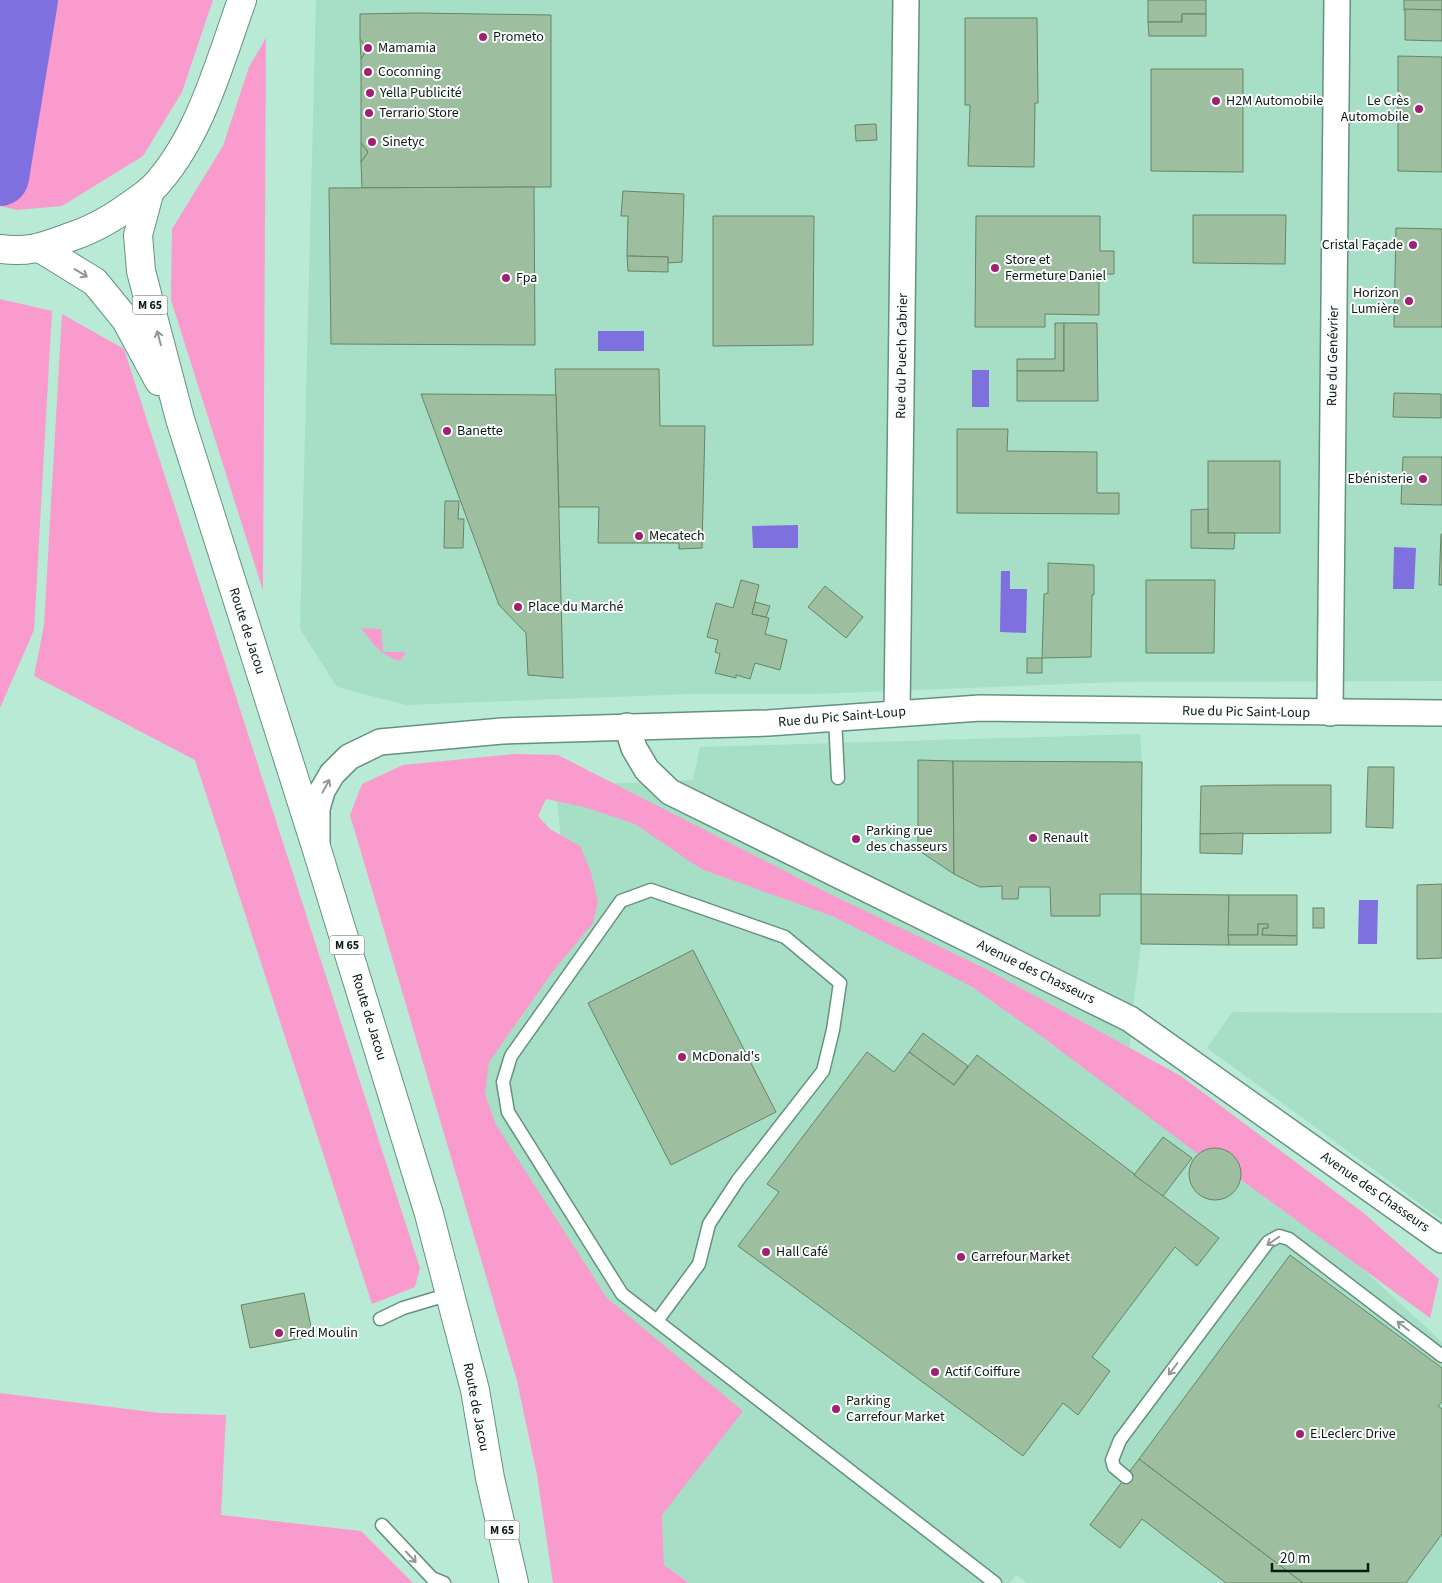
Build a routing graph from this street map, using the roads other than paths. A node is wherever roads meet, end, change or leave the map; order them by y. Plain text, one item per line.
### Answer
1 (242, 0) edge
2 (906, 0) edge
3 (1337, 0) edge
4 (150, 190) junction
5 (19, 249) edge
6 (180, 419) junction
7 (897, 712) junction
8 (1330, 713) junction
9 (1442, 713) edge
10 (835, 718) junction
11 (627, 726) junction
12 (838, 778) dead end
13 (317, 850) junction
14 (1442, 1240) edge
15 (450, 1294) junction
16 (380, 1319) dead end
17 (657, 1321) junction
18 (1442, 1356) edge
19 (1126, 1477) dead end
20 (490, 1478) junction
21 (382, 1525) dead end
22 (444, 1583) edge
23 (501, 1583) edge
24 (514, 1583) edge
25 (995, 1583) edge

1 - 4 main road
2 - 7 street, Rue du Puech Cabrier
3 - 8 street, Rue du Genévrier
4 - 5 main road
6 -> 4 main road, Route de Jacou / M 65
5 -> 6 main road, Route de Jacou / M 65
6 - 13 main road, Route de Jacou / M 65
7 - 8 street, Rue du Pic Saint-Loup
7 - 10 street, Rue du Pic Saint-Loup
8 - 9 street, Rue du Pic Saint-Loup
10 - 11 street, Rue du Pic Saint-Loup
10 - 12 lane
13 -> 11 street, Rue du Pic Saint-Loup
11 - 14 street, Avenue des Chasseurs
13 - 15 main road, Route de Jacou / M 65
15 - 16 lane
15 - 20 main road, Route de Jacou / M 65
17 - 17 lane
17 - 25 lane
18 -> 19 lane
20 - 23 main road, Route de Jacou / M 65
20 - 24 main road, Route de Jacou / M 65
21 -> 22 lane

